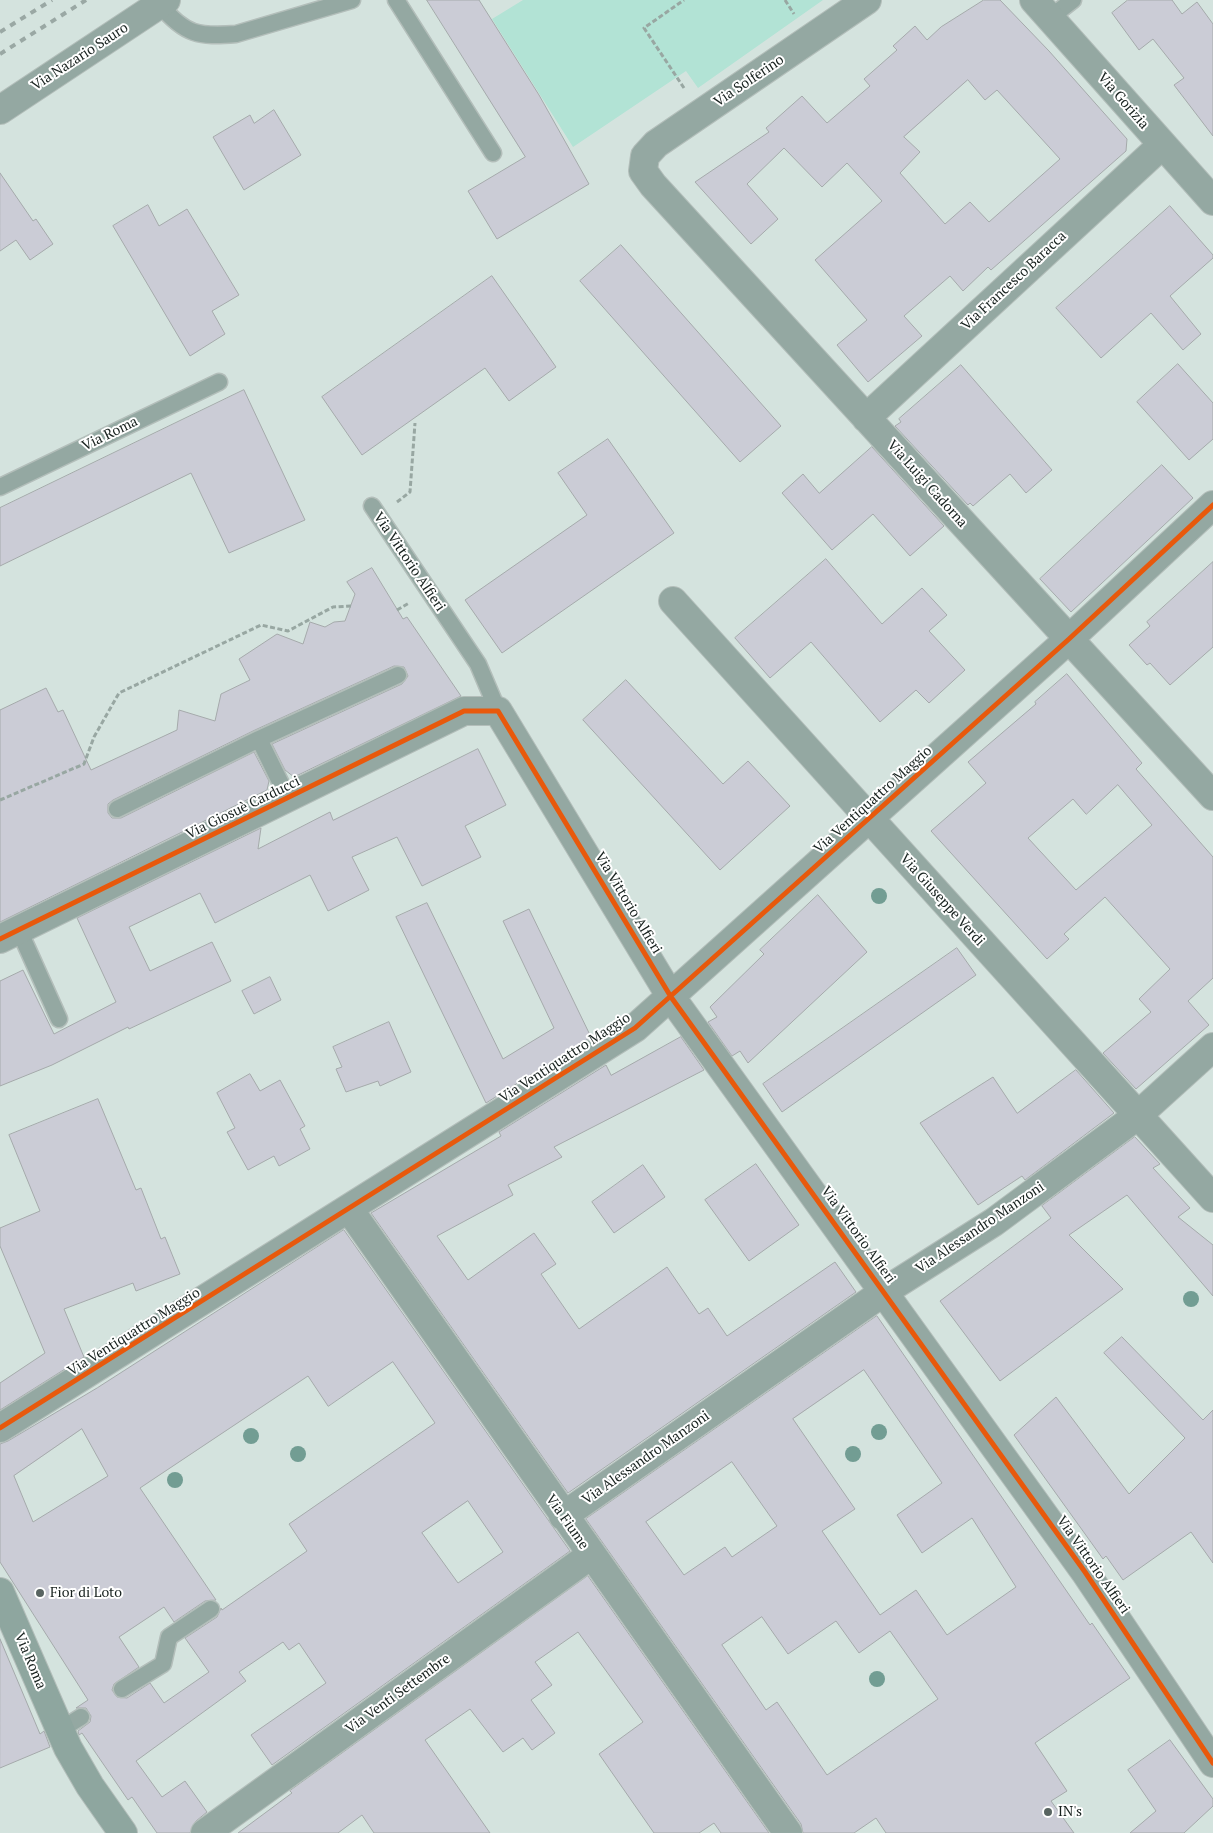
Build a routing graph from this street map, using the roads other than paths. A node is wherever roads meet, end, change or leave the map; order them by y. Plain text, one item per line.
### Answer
1 (352, 0) edge
2 (396, 0) edge
3 (867, 0) edge
4 (1073, 0) edge
5 (163, 3) edge
6 (1042, 9) edge
7 (0, 110) edge
8 (1162, 145) junction
9 (493, 153) dead end
10 (643, 170) joint
11 (1213, 201) edge
12 (220, 382) dead end
13 (866, 418) junction
14 (0, 487) edge
15 (1213, 505) edge
16 (375, 510) road end
17 (673, 601) dead end
18 (1069, 639) junction
19 (398, 675) dead end
20 (498, 711) junction
21 (259, 738) junction
22 (1213, 796) edge
23 (288, 798) junction
24 (117, 809) dead end
25 (870, 819) junction
26 (9, 934) edge
27 (671, 996) junction
28 (59, 1018) dead end
29 (1213, 1046) edge
30 (1137, 1116) junction
31 (1213, 1198) edge
32 (349, 1209) junction
33 (884, 1291) junction
34 (0, 1428) edge
35 (564, 1516) junction
36 (591, 1555) junction
37 (0, 1592) edge
38 (211, 1609) dead end
39 (122, 1690) dead end
40 (1213, 1763) edge
41 (123, 1833) edge
42 (205, 1833) edge
43 (788, 1833) edge

1 - 5 lane, Via Nazario Sauro
2 - 9 lane
3 - 10 street, Via Solferino
4 - 6 lane
5 - 7 street, Via Nazario Sauro
6 - 8 street, Via Gorizia
8 - 11 street, Via Gorizia
8 - 13 street, Via Francesco Baracca
10 - 13 street, Via Luigi Cadorna
12 - 14 lane, Via Roma
13 - 18 street, Via Luigi Cadorna
15 - 18 street, Via Ventiquattro Maggio
16 - 20 lane, Via Vittorio Alfieri
17 - 25 street, Via Giuseppe Verdi
18 - 22 street, Via Luigi Cadorna
18 - 25 street, Via Ventiquattro Maggio
19 - 21 lane
20 - 23 street, Via Giosuè Carducci
20 - 27 street, Via Vittorio Alfieri
21 - 23 lane
21 - 24 lane
23 - 26 street, Via Giosuè Carducci
25 - 27 street, Via Ventiquattro Maggio
25 - 30 street, Via Giuseppe Verdi
26 - 28 lane, Via Giosuè Carducci
27 - 32 street, Via Ventiquattro Maggio
27 - 33 street, Via Vittorio Alfieri
29 - 30 street, Via Alessandro Manzoni
30 - 31 street, Via Giuseppe Verdi
30 - 33 street, Via Alessandro Manzoni
32 - 34 street, Via Ventiquattro Maggio
32 - 35 street, Via Fiume
33 - 35 street, Via Alessandro Manzoni
33 - 40 street, Via Vittorio Alfieri
35 - 36 street, Via Fiume
36 - 42 street, Via Venti Settembre
36 - 43 street, Via Fiume
37 - 41 street, Via Roma
38 - 39 lane

